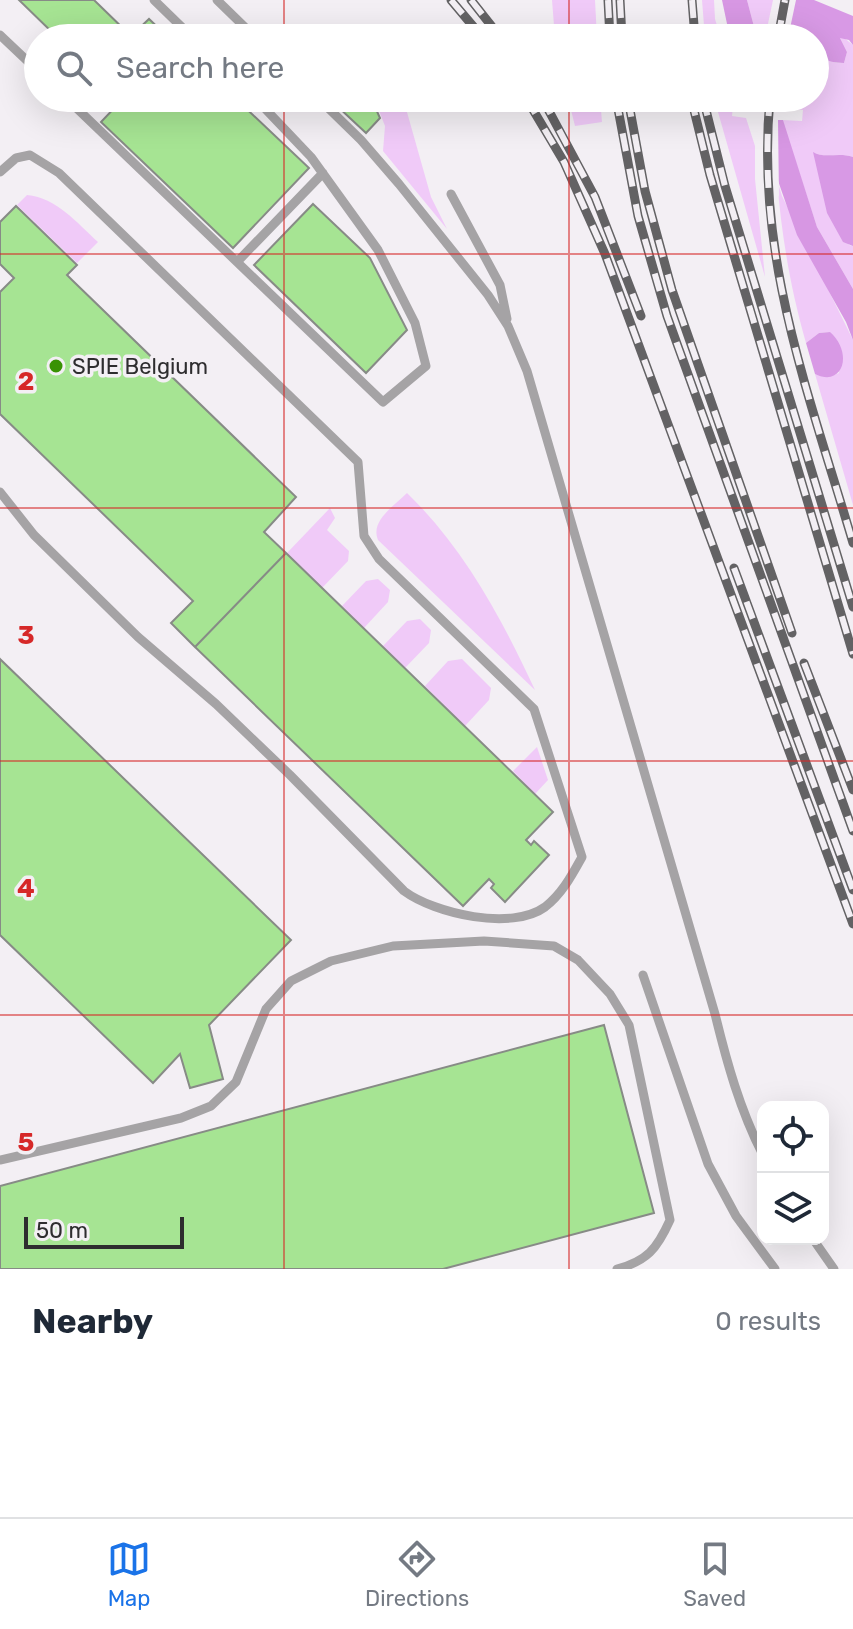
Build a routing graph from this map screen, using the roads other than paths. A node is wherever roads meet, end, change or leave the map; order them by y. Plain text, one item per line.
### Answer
1 (154, 0) edge
2 (217, 0) edge
3 (179, 24) edge
4 (242, 24) edge
5 (0, 35) edge
6 (24, 58) edge
7 (81, 112) edge
8 (268, 112) edge
9 (332, 112) edge
10 (0, 172) edge
11 (323, 173) junction
12 (451, 194) dead end
13 (237, 262) junction
14 (508, 326) junction
15 (0, 492) edge
16 (643, 975) dead end
17 (757, 1143) edge
18 (0, 1160) edge
19 (817, 1245) edge
20 (617, 1269) edge
21 (775, 1269) edge
22 (834, 1269) edge

1 - 3 lane
2 - 4 lane
5 - 6 lane
7 - 13 lane
8 - 11 lane
9 - 14 lane
10 - 15 lane
11 - 13 lane
11 - 13 lane
12 - 14 lane
14 - 17 lane
16 - 21 lane
18 - 20 lane
19 - 22 lane

